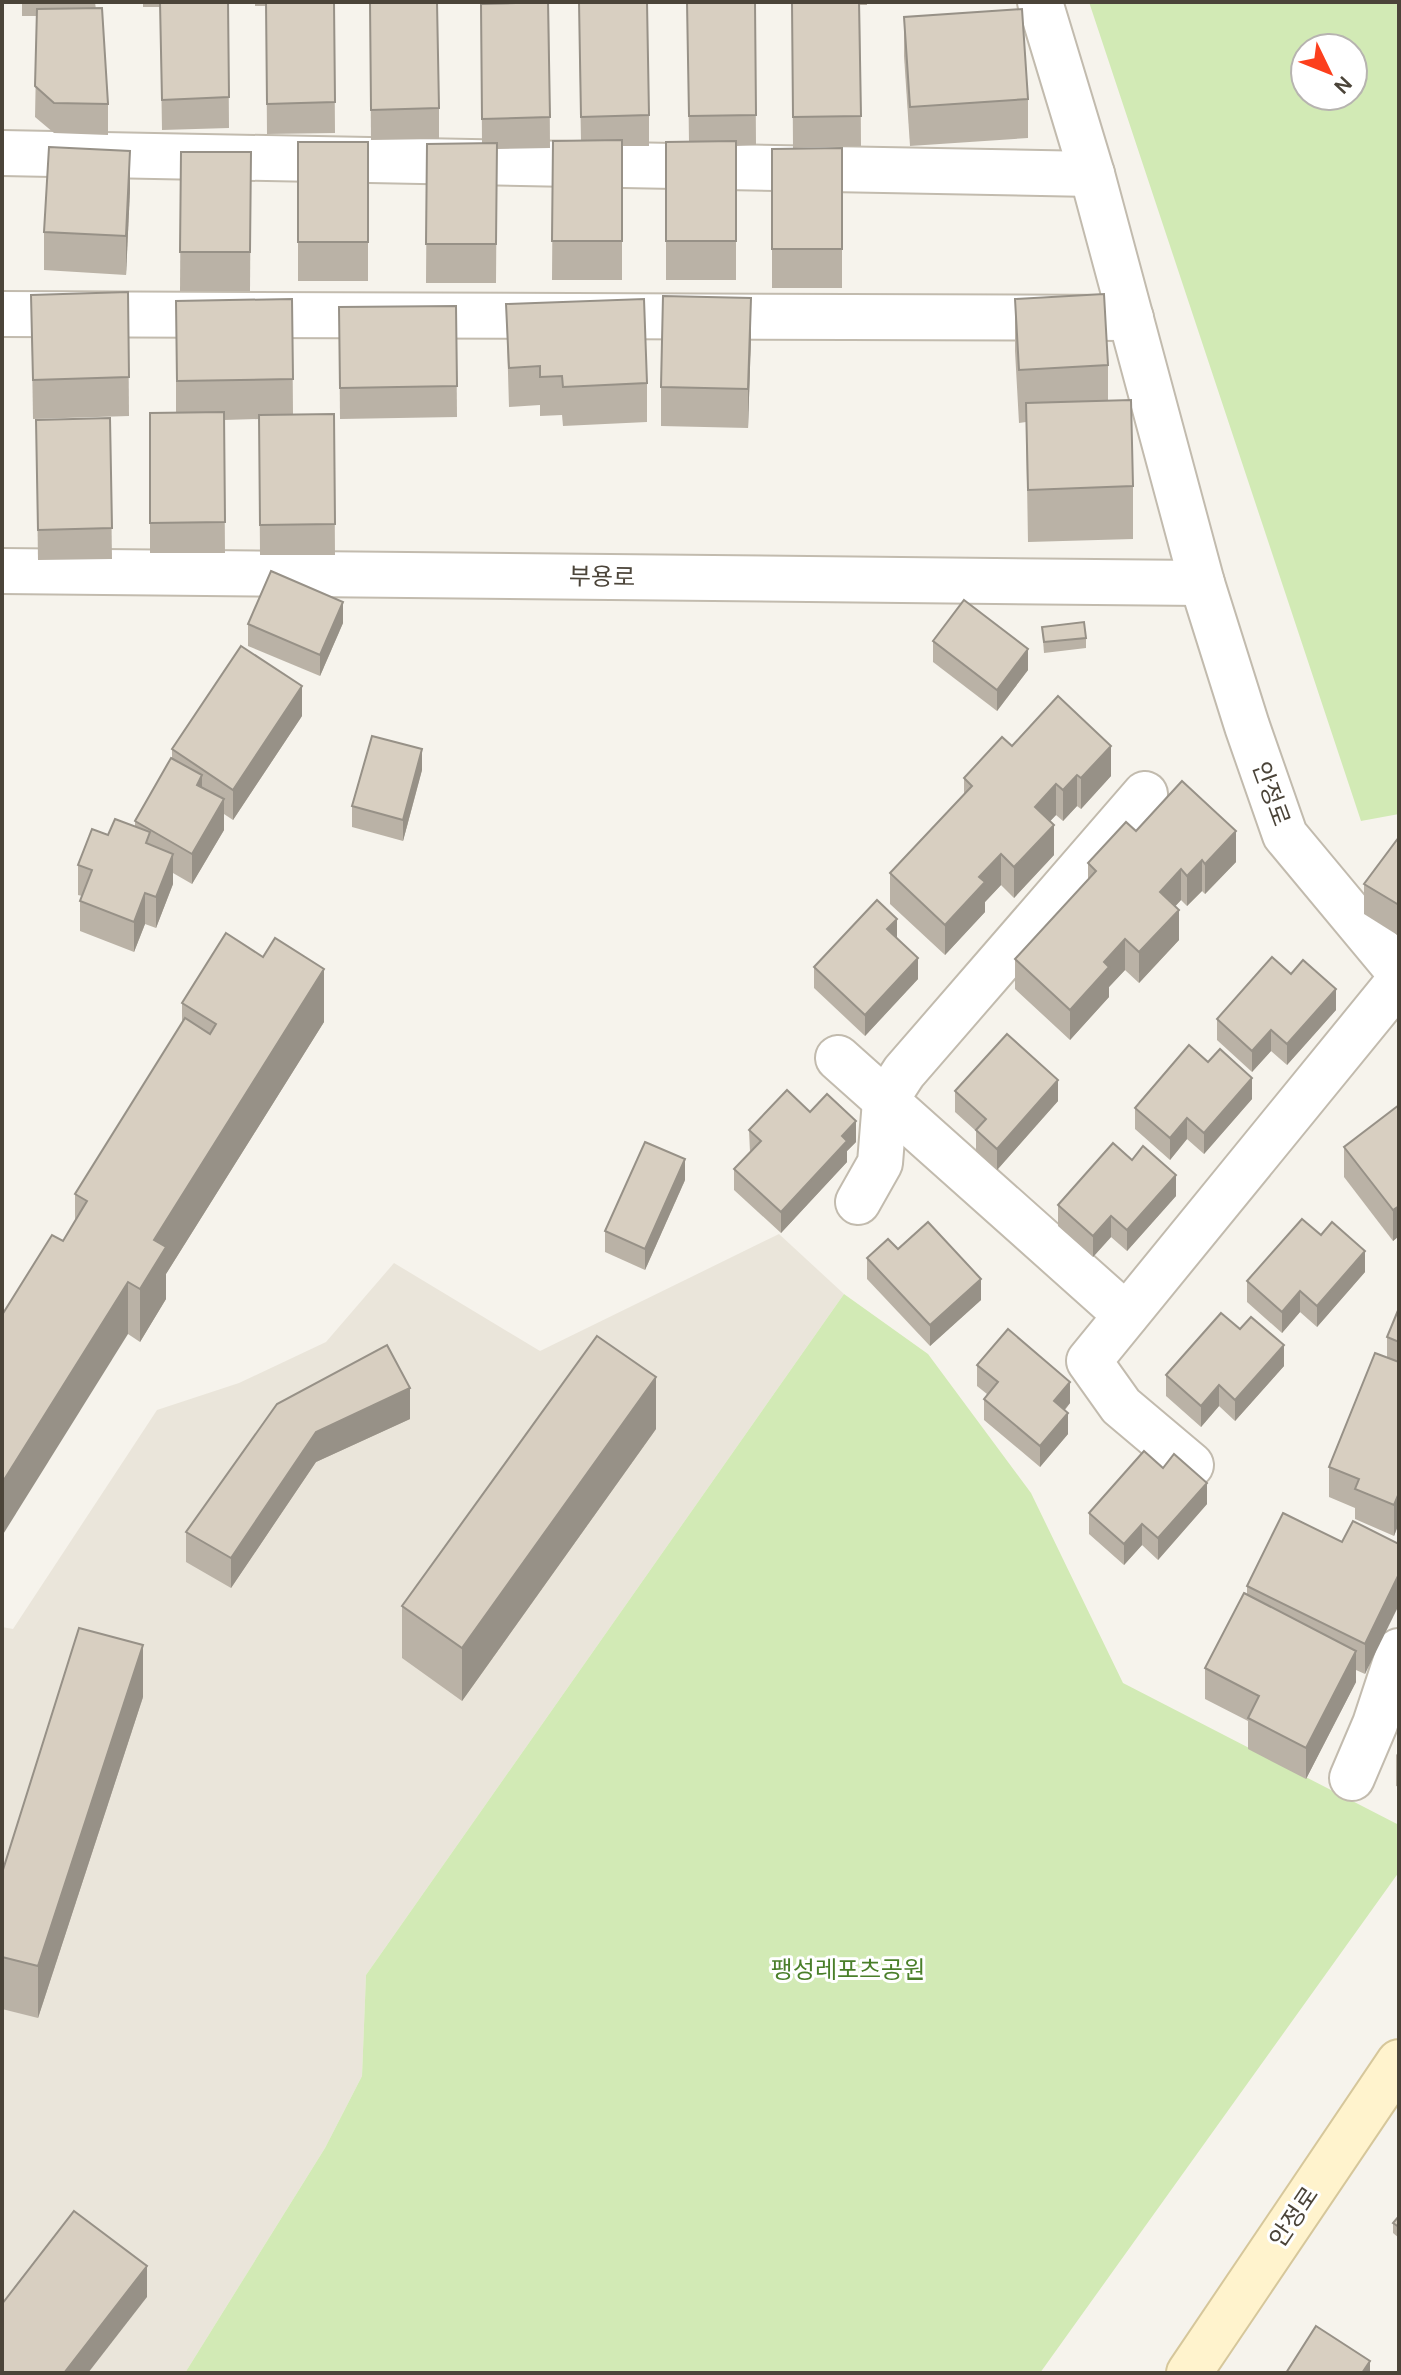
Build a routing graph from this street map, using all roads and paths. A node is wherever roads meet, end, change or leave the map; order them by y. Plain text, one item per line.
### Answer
1 (1040, 2) edge
2 (2, 153) edge
3 (1092, 174) junction
4 (2, 314) edge
5 (1131, 318) junction
6 (2, 571) edge
7 (1202, 583) junction
8 (1145, 794) dead end
9 (1399, 972) edge
10 (1399, 981) edge
11 (838, 1058) dead end
12 (885, 1101) junction
13 (858, 1202) dead end
14 (1126, 1315) junction
15 (1191, 1465) edge
16 (1399, 1651) edge
17 (1352, 1778) dead end
18 (1399, 2062) edge
19 (1189, 2373) edge

1 - 3 street, 안정로
2 - 3 street
3 - 5 street, 안정로
4 - 5 street
5 - 7 street, 안정로
6 - 7 street, 부용로
7 - 9 street, 안정로
8 - 12 street
10 - 14 street
11 - 12 street
12 - 13 street
12 - 14 street
14 - 15 street
16 - 17 street
18 - 19 main road, 안정로

